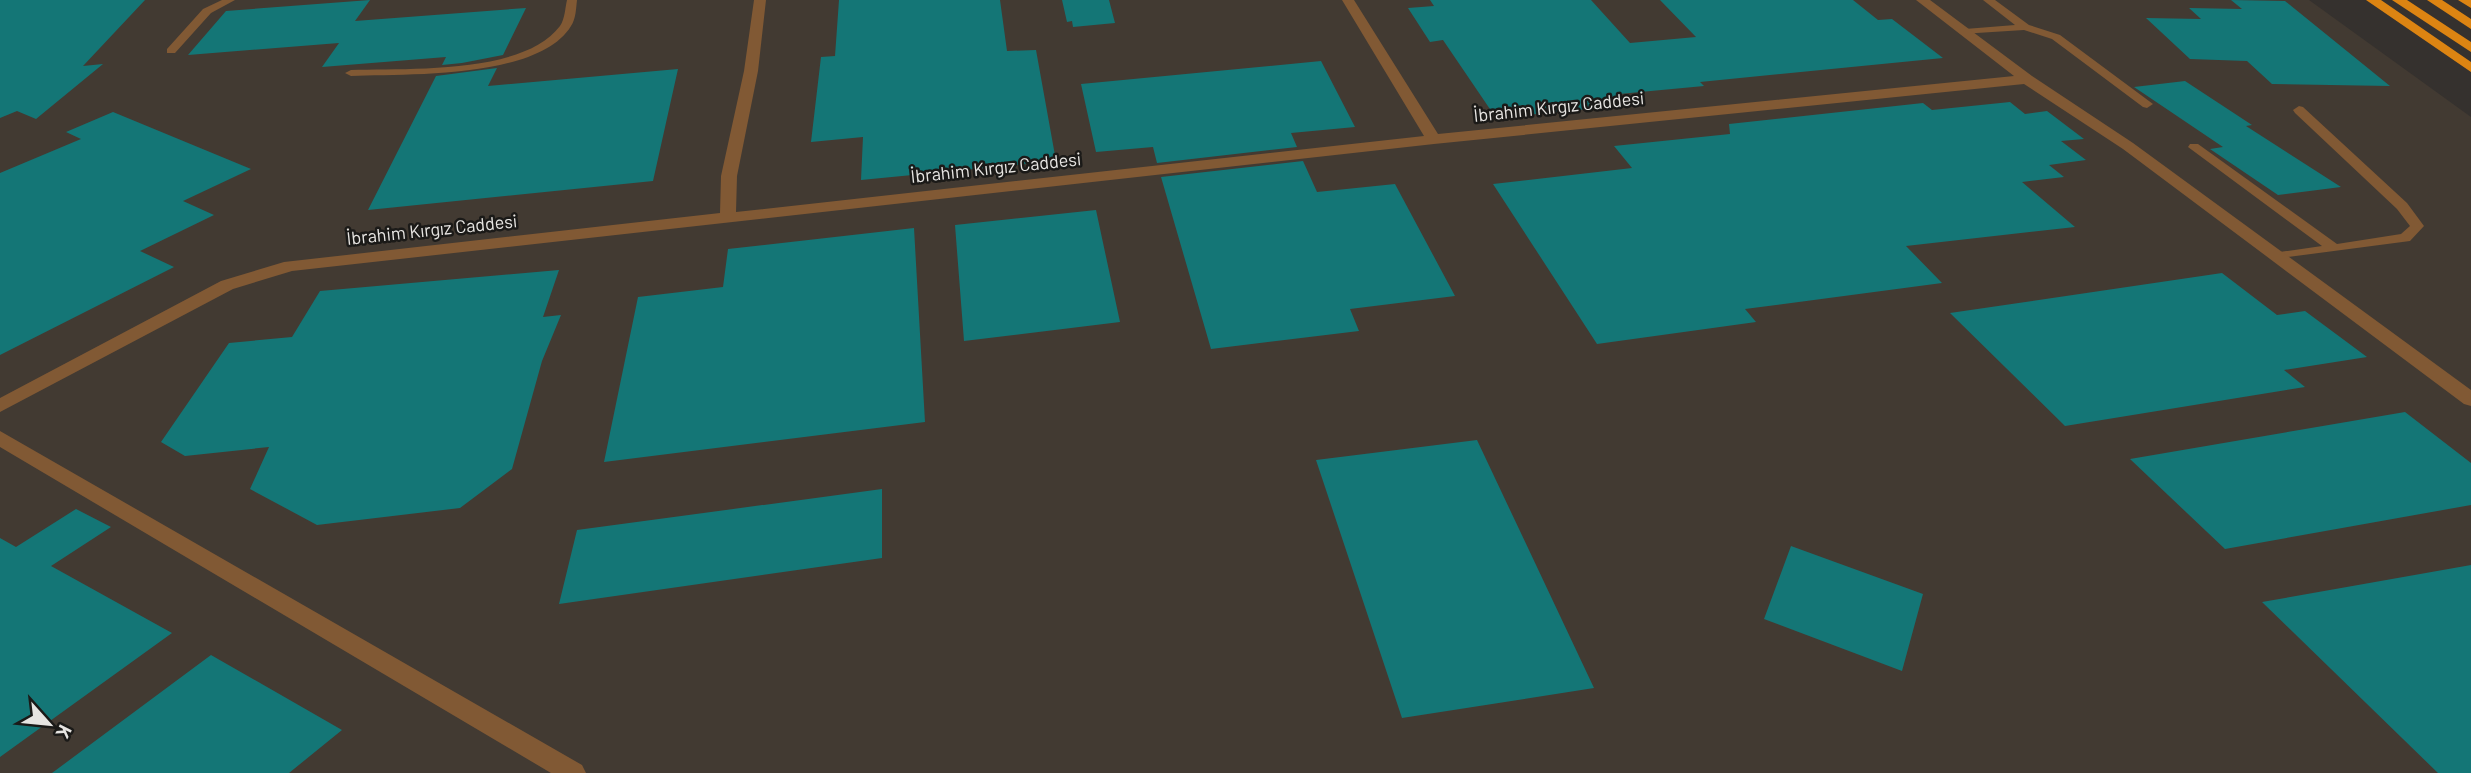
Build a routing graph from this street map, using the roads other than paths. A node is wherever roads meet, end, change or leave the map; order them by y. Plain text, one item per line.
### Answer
1 (230, 0) edge
2 (572, 0) edge
3 (760, 0) edge
4 (1348, 0) edge
5 (1922, 0) edge
6 (1988, 0) edge
7 (2372, 0) edge
8 (2399, 0) edge
9 (2433, 0) edge
10 (2464, 0) edge
11 (2471, 4) edge
12 (2471, 25) edge
13 (2025, 27) junction
14 (1965, 32) junction
15 (2471, 48) edge
16 (171, 51) dead end
17 (2471, 68) edge
18 (351, 72) dead end
19 (2027, 79) junction
20 (2147, 104) dead end
21 (2300, 110) dead end
22 (1434, 139) junction
23 (2194, 147) dead end
24 (729, 216) junction
25 (2334, 248) junction
26 (2277, 256) junction
27 (2471, 400) edge
28 (0, 406) edge
29 (0, 438) edge
30 (573, 773) edge

1 - 16 lane
2 - 18 lane
3 - 24 street
4 - 22 street
5 - 14 street
6 - 13 lane
7 - 17 highway
8 - 15 highway
9 - 12 highway
10 - 11 highway
13 - 14 lane
13 - 20 lane
14 - 19 street
19 - 22 street, İbrahim Kırgız Caddesi
19 - 26 street
21 - 25 lane
22 - 24 street, İbrahim Kırgız Caddesi
23 - 25 lane
24 - 28 street, İbrahim Kırgız Caddesi
25 - 26 lane
26 - 27 street
29 - 30 street

